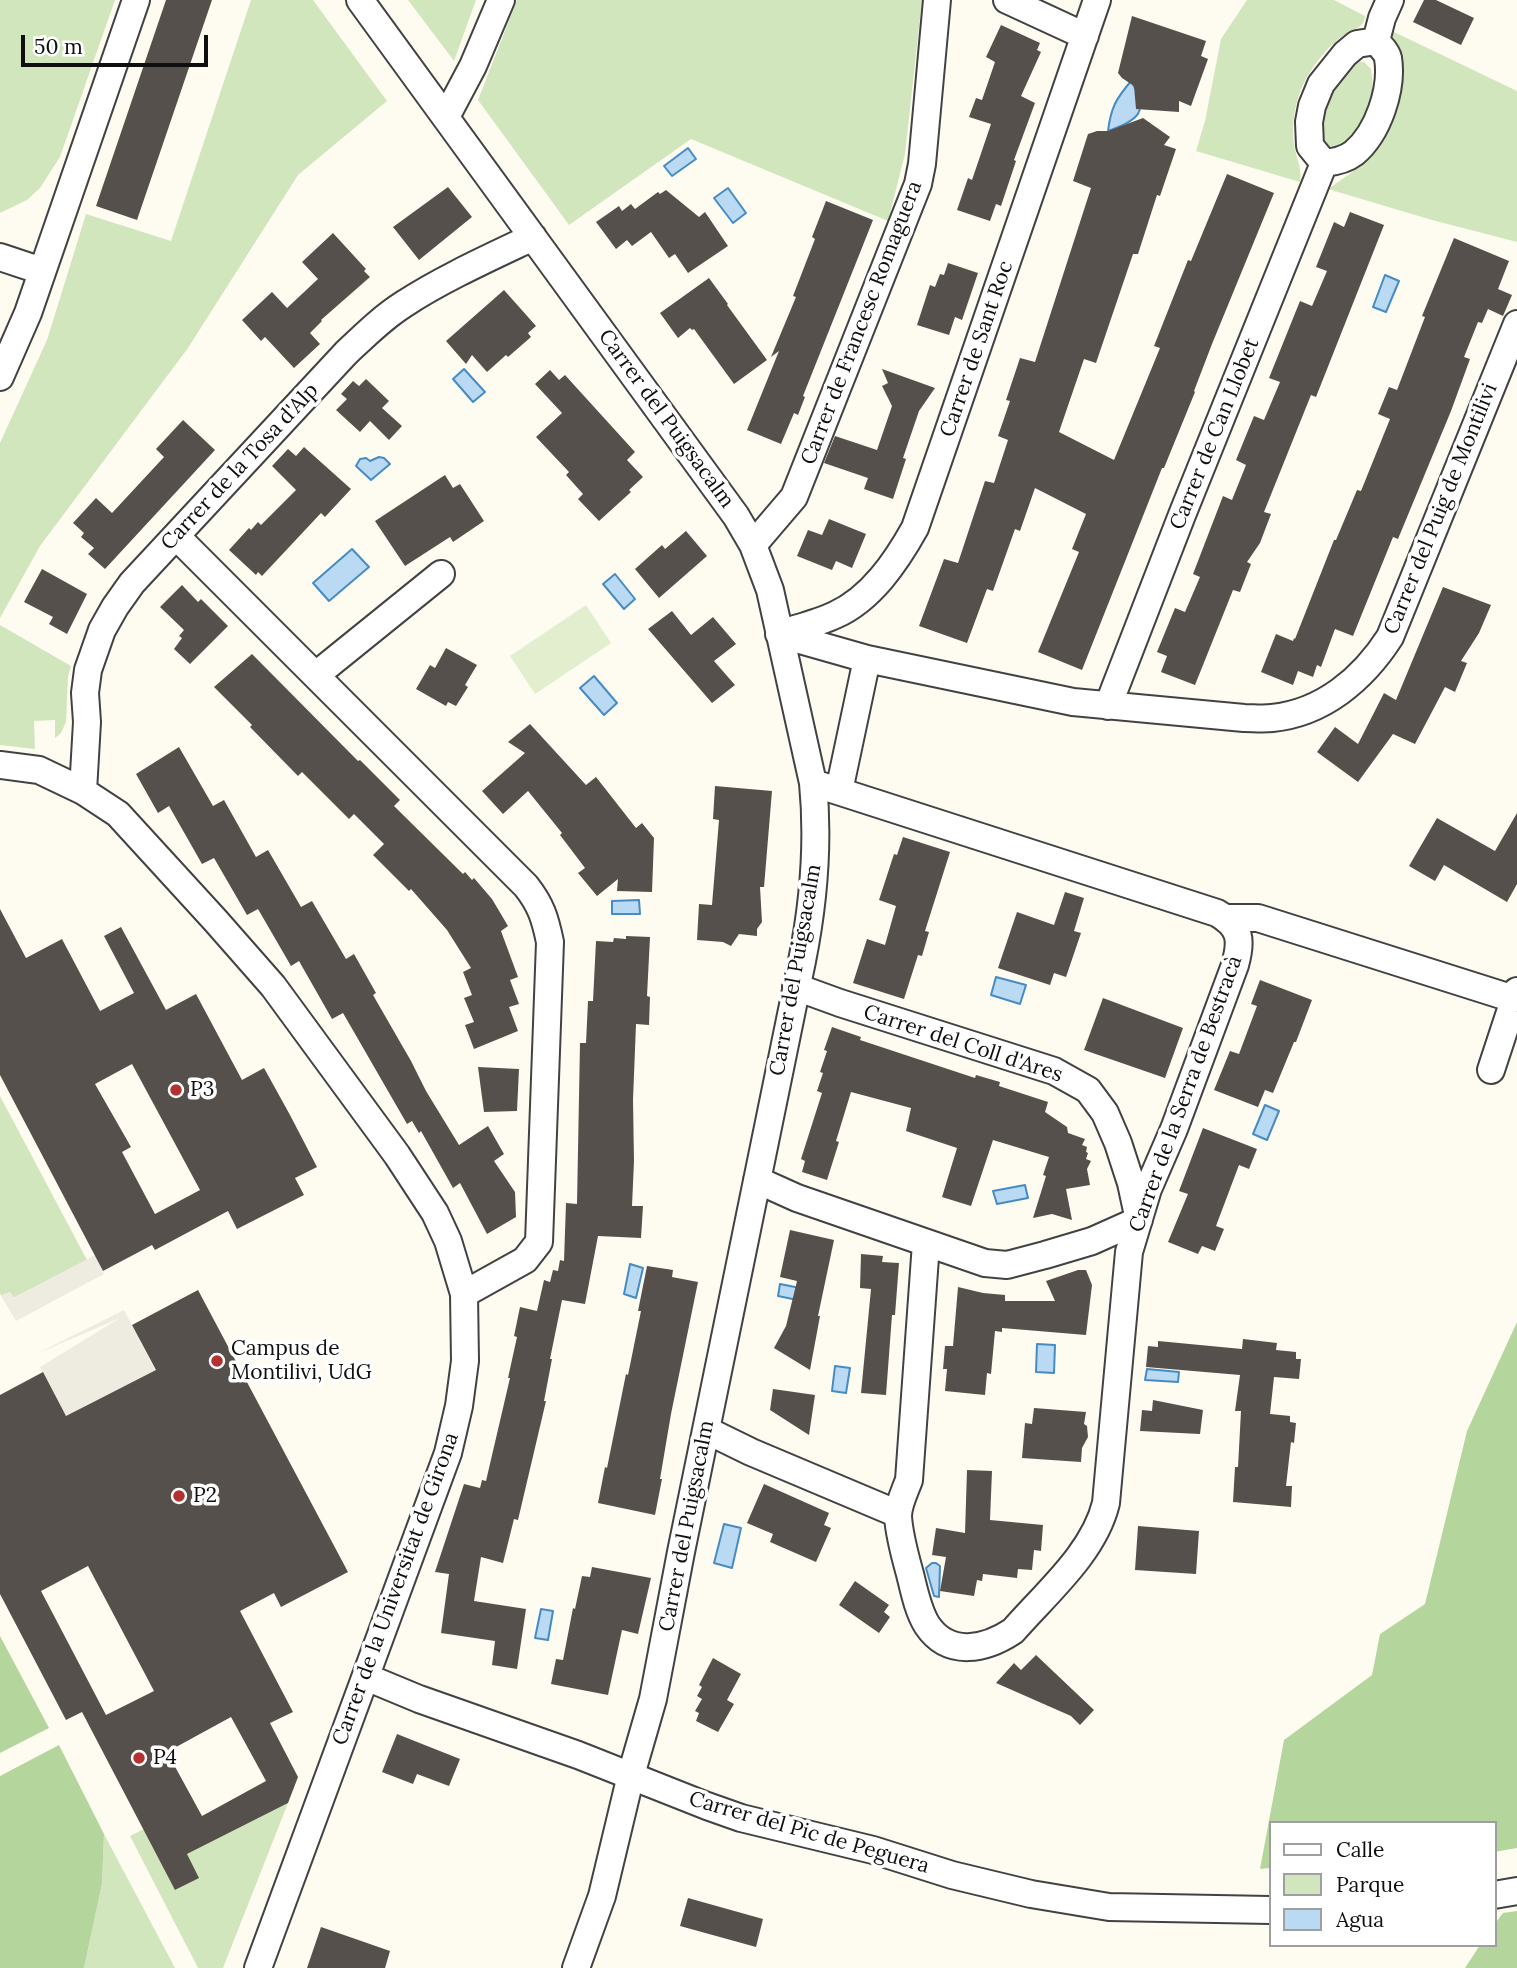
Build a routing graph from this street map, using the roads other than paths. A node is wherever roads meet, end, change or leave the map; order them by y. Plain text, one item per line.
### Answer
1 (135, 0) edge
2 (360, 0) edge
3 (501, 0) edge
4 (937, 0) edge
5 (1007, 0) edge
6 (1097, 0) edge
7 (1390, 0) edge
8 (1085, 36) junction
9 (1376, 41) junction
10 (446, 117) junction
11 (1324, 163) junction
12 (533, 237) junction
13 (0, 257) edge
14 (42, 271) junction
15 (1517, 324) edge
16 (0, 377) edge
17 (176, 536) junction
18 (753, 545) junction
19 (441, 574) dead end
20 (779, 634) junction
21 (867, 659) junction
22 (316, 675) junction
23 (1108, 706) junction
24 (0, 765) edge
25 (813, 783) junction
26 (83, 791) junction
27 (839, 791) junction
28 (1226, 918) junction
29 (796, 987) junction
30 (1515, 995) edge
31 (1491, 1070) dead end
32 (757, 1180) junction
33 (1139, 1220) junction
34 (926, 1243) junction
35 (464, 1294) junction
36 (706, 1430) junction
37 (898, 1514) junction
38 (366, 1676) junction
39 (631, 1775) junction
40 (1517, 1891) edge
41 (1496, 1895) edge
42 (1268, 1910) edge
43 (258, 1968) edge
44 (576, 1968) edge

1 - 14 street
2 - 10 street, Carrer del Puigsacalm
3 - 10 street
4 - 18 street, Carrer de Francesc Romaguera
5 - 8 street
6 - 8 street, Carrer de Sant Roc
7 - 9 street
8 - 20 street, Carrer de Sant Roc
9 - 11 street
9 - 11 street
10 - 12 street, Carrer del Puigsacalm
11 - 23 street, Carrer de Can Llobet
12 - 17 street, Carrer de la Tosa d'Alp
12 - 18 street, Carrer del Puigsacalm
13 - 14 street
14 - 16 street
15 - 23 street, Carrer del Puig de Montilivi
17 - 22 street
17 - 26 street, Carrer de la Tosa d'Alp
18 - 20 street, Carrer del Puigsacalm
19 - 22 street
20 - 21 street, Carrer del Puig de Montilivi
20 - 25 street, Carrer del Puigsacalm
21 - 23 street, Carrer del Puig de Montilivi
21 - 27 street
22 - 35 street
24 - 26 street, Carrer de la Universitat de Girona
25 - 27 street
25 - 29 street, Carrer del Puigsacalm
26 - 35 street, Carrer de la Universitat de Girona
27 - 28 street
28 - 30 street
28 - 33 street, Carrer de la Serra de Bestracà
29 - 32 street, Carrer del Puigsacalm
29 - 33 street, Carrer del Coll d'Ares
30 - 31 street
32 - 34 street
32 - 36 street, Carrer del Puigsacalm
33 - 34 street
33 - 37 street, Carrer de la Serra de Bestracà
34 - 37 street
35 - 38 street, Carrer de la Universitat de Girona
36 - 37 street
36 - 39 street, Carrer del Puigsacalm
38 - 39 street, Carrer del Pic de Peguera
38 - 43 street, Carrer de la Universitat de Girona
39 - 42 street, Carrer del Pic de Peguera
39 - 44 street, Carrer del Puigsacalm
40 - 41 street

